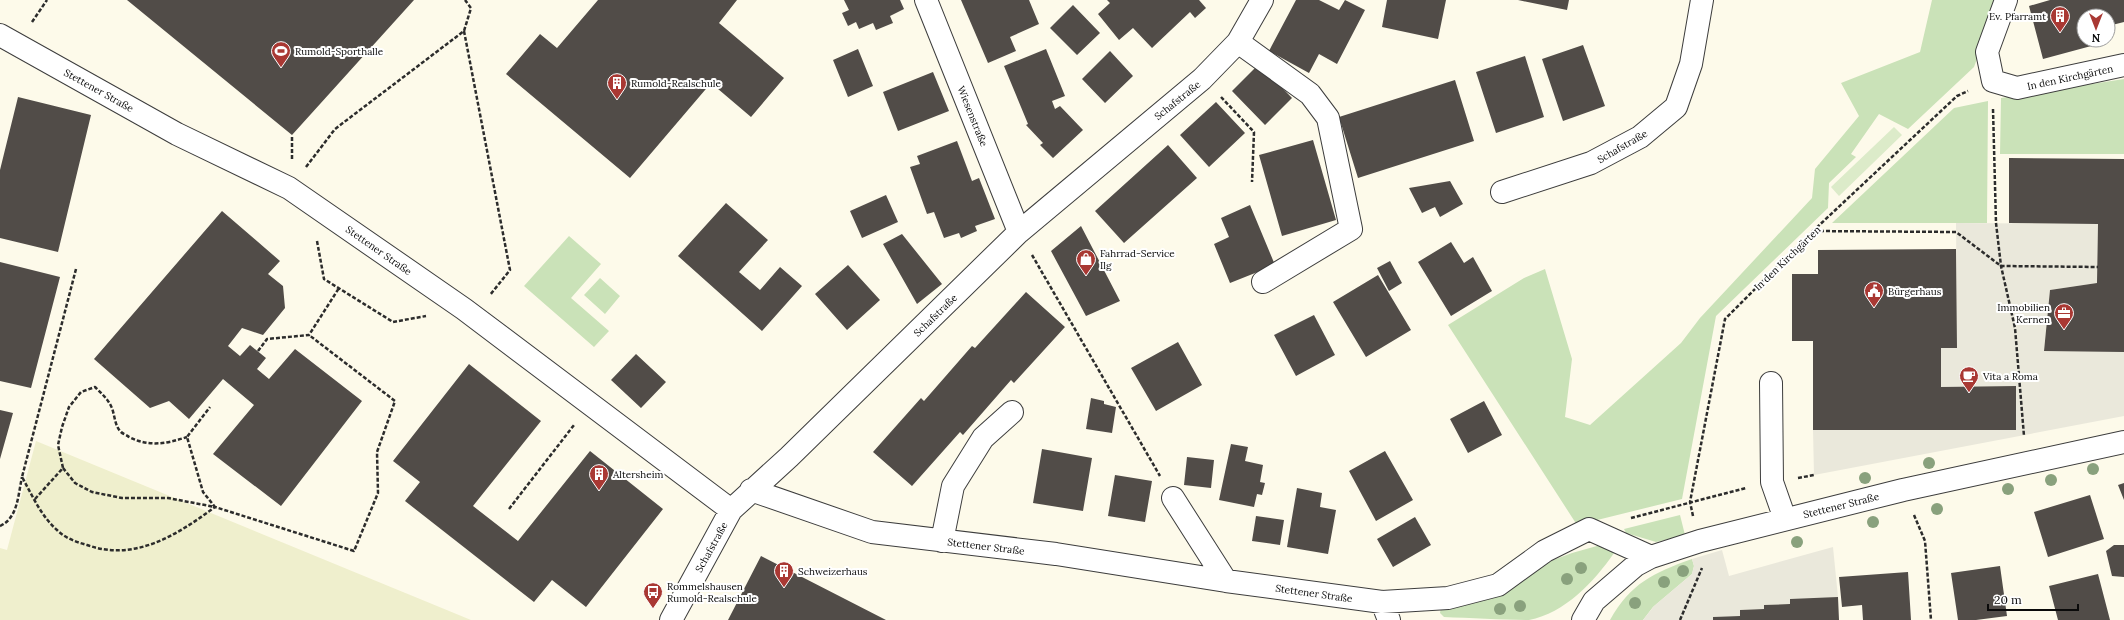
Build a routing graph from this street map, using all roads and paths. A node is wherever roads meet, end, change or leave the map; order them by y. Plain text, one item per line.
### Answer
1 (465, 0) edge
2 (926, 0) edge
3 (1262, 0) edge
4 (1702, 0) edge
5 (2006, 0) edge
6 (464, 31) junction
7 (0, 34) edge
8 (1238, 42) junction
9 (2124, 65) edge
10 (1202, 78) junction
11 (1993, 81) junction
12 (1252, 182) dead end
13 (289, 188) junction
14 (1502, 192) dead end
15 (310, 203) junction
16 (1813, 231) junction
17 (1019, 232) junction
18 (2001, 266) junction
19 (2098, 267) dead end
20 (76, 269) dead end
21 (1263, 282) dead end
22 (339, 288) junction
23 (468, 313) junction
24 (309, 335) junction
25 (258, 351) dead end
26 (1771, 383) dead end
27 (590, 404) junction
28 (210, 407) dead end
29 (1012, 412) dead end
30 (187, 437) junction
31 (2124, 442) edge
32 (2028, 464) junction
33 (63, 468) junction
34 (22, 477) junction
35 (751, 490) junction
36 (1902, 490) junction
37 (1173, 498) joint
38 (35, 499) junction
39 (215, 507) junction
40 (509, 509) dead end
41 (731, 510) junction
42 (1785, 519) junction
43 (0, 526) edge
44 (1589, 529) junction
45 (942, 541) junction
46 (1700, 541) junction
47 (1651, 557) junction
48 (1226, 581) junction
49 (1386, 611) edge
50 (671, 620) edge
51 (1583, 620) edge
52 (1680, 620) edge
53 (1931, 620) edge

1 - 6 path
2 - 17 street, Wiesenstraße
3 - 8 street, Schafstraße
4 - 14 street, Schafstraße
5 - 11 street
6 - 13 path
6 - 23 path
7 - 13 street, Stettener Straße
8 - 10 street, Schafstraße
8 - 21 street
9 - 11 street, In den Kirchgärten
10 - 12 path
10 - 17 street, Schafstraße
11 - 16 path, In den Kirchgärten
11 - 18 path
13 - 15 street, Stettener Straße
15 - 22 path
15 - 23 street, Stettener Straße
16 - 18 path
16 - 44 path, In den Kirchgärten
17 - 35 street, Schafstraße
17 - 37 path
18 - 19 path
18 - 32 path
20 - 34 path
22 - 23 path
22 - 24 path
23 - 27 street, Stettener Straße
24 - 25 path
24 - 39 path
26 - 42 street
27 - 40 path
27 - 41 street, Stettener Straße
28 - 30 path
29 - 45 street
30 - 33 path
30 - 39 path
31 - 32 street, Stettener Straße
32 - 36 street, Stettener Straße
33 - 38 path
33 - 39 path
34 - 38 path
34 - 43 path
35 - 41 street, Schafstraße
35 - 45 street, Stettener Straße
36 - 42 street, Stettener Straße
36 - 53 path
37 - 48 street
38 - 39 path
41 - 50 street, Schafstraße
42 - 46 street, Stettener Straße
44 - 47 street
44 - 49 street, Stettener Straße
45 - 48 street, Stettener Straße
46 - 47 street, Stettener Straße
46 - 52 path
47 - 51 street, Stettener Straße
48 - 49 street, Stettener Straße

